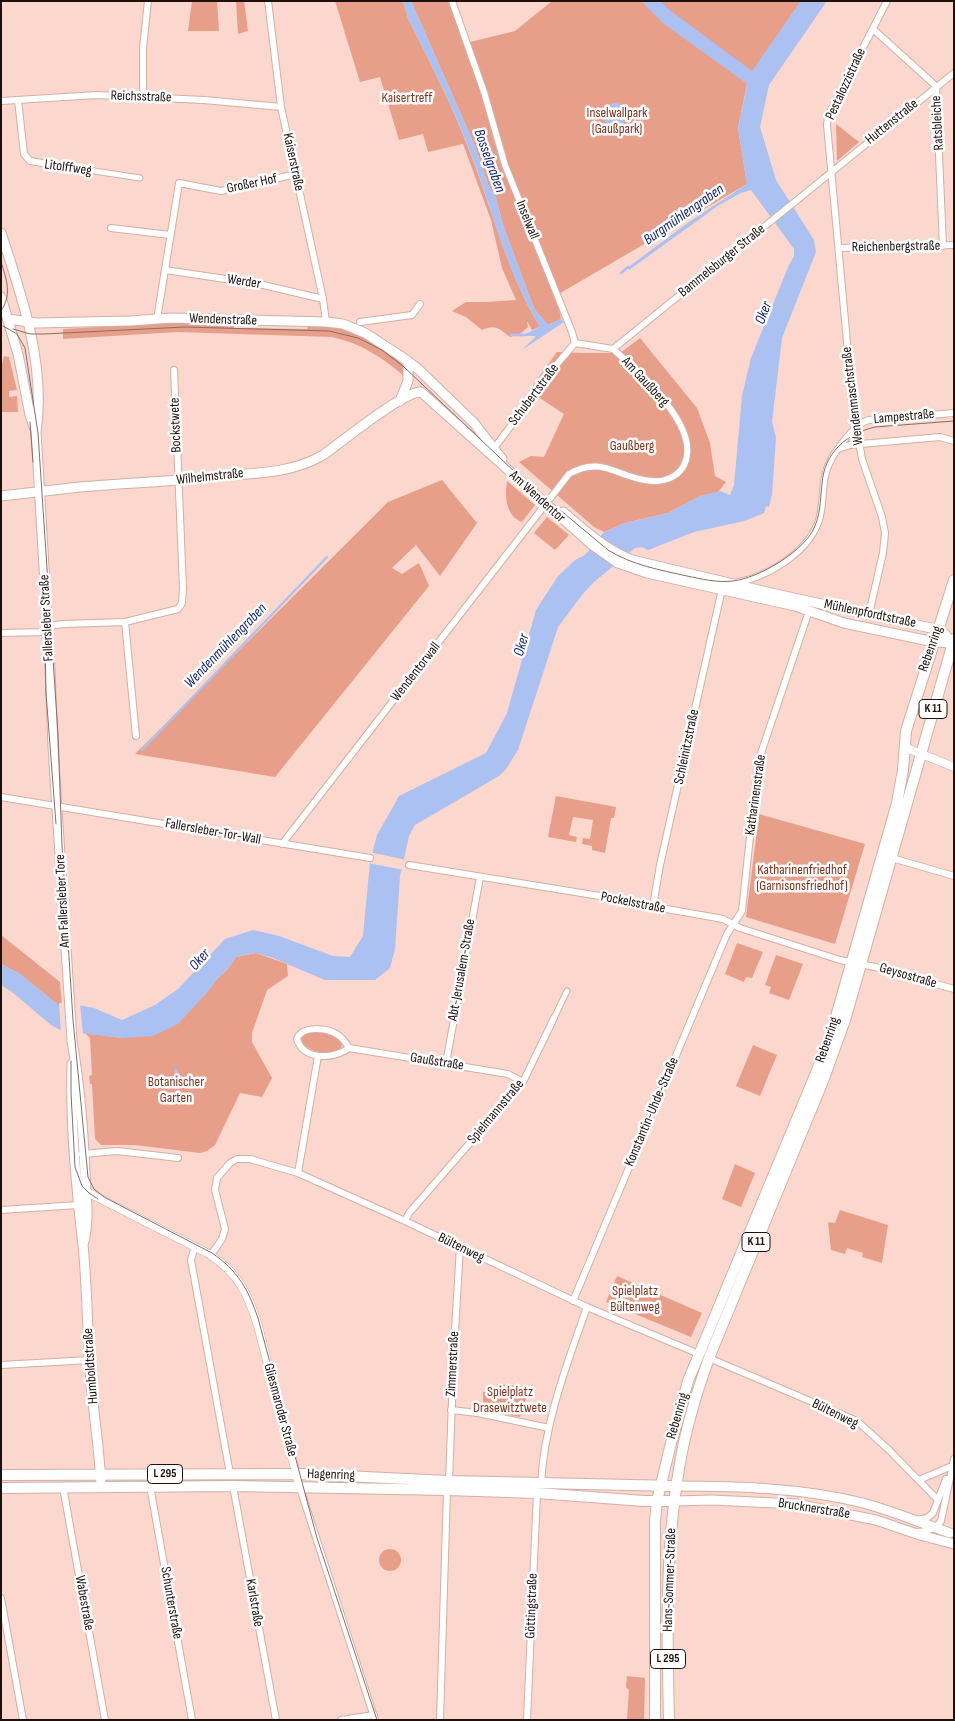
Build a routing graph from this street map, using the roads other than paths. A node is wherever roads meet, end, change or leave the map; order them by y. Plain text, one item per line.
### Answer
1 (148, 1) edge
2 (268, 1) edge
3 (452, 1) edge
4 (887, 1) edge
5 (873, 29) junction
6 (954, 73) edge
7 (936, 86) junction
8 (143, 96) junction
9 (18, 100) junction
10 (1, 101) edge
11 (281, 107) junction
12 (81, 169) joint
13 (831, 172) junction
14 (296, 174) junction
15 (140, 178) dead end
16 (111, 228) dead end
17 (1, 233) edge
18 (170, 235) junction
19 (954, 245) edge
20 (943, 246) junction
21 (839, 248) junction
22 (165, 270) junction
23 (1, 297) edge
24 (323, 299) junction
25 (420, 304) dead end
26 (8, 319) junction
27 (157, 319) junction
28 (326, 322) junction
29 (360, 322) dead end
30 (28, 323) junction
31 (575, 343) junction
32 (613, 348) junction
33 (408, 361) junction
34 (174, 370) dead end
35 (400, 401) junction
36 (954, 413) edge
37 (857, 426) junction
38 (36, 432) junction
39 (954, 441) edge
40 (859, 445) junction
41 (494, 448) junction
42 (484, 449) junction
43 (837, 450) junction
44 (178, 481) junction
45 (40, 492) junction
46 (1, 496) edge
47 (547, 501) junction
48 (593, 542) joint
49 (621, 560) junction
50 (954, 580) edge
51 (733, 584) junction
52 (722, 589) junction
53 (810, 611) junction
54 (869, 614) junction
55 (125, 622) junction
56 (48, 629) junction
57 (938, 630) junction
58 (1, 633) edge
59 (953, 641) edge
60 (934, 642) junction
61 (136, 736) dead end
62 (904, 747) junction
63 (920, 754) junction
64 (954, 767) edge
65 (1, 797) edge
66 (57, 805) junction
67 (282, 844) junction
68 (370, 858) dead end
69 (892, 858) junction
70 (409, 865) dead end
71 (954, 876) edge
72 (480, 877) junction
73 (655, 905) junction
74 (734, 924) junction
75 (857, 963) junction
76 (954, 989) edge
77 (567, 991) dead end
78 (69, 997) joint
79 (554, 1018) joint
80 (349, 1048) junction
81 (318, 1056) junction
82 (446, 1063) junction
83 (523, 1082) junction
84 (79, 1154) junction
85 (178, 1158) dead end
86 (298, 1173) junction
87 (77, 1187) junction
88 (86, 1192) junction
89 (82, 1204) junction
90 (1, 1210) edge
91 (405, 1221) junction
92 (195, 1246) junction
93 (460, 1247) junction
94 (211, 1255) junction
95 (574, 1301) junction
96 (587, 1307) junction
97 (704, 1356) junction
98 (90, 1360) junction
99 (1, 1365) edge
100 (451, 1410) junction
101 (549, 1428) junction
102 (954, 1459) edge
103 (953, 1467) edge
104 (100, 1474) junction
105 (230, 1474) junction
106 (296, 1474) junction
107 (1, 1475) edge
108 (919, 1480) junction
109 (150, 1486) junction
110 (233, 1486) junction
111 (448, 1486) junction
112 (660, 1486) junction
113 (676, 1486) junction
114 (63, 1487) junction
115 (101, 1487) junction
116 (1, 1488) edge
117 (300, 1488) junction
118 (539, 1489) junction
119 (938, 1500) junction
120 (657, 1501) junction
121 (674, 1501) junction
122 (933, 1513) junction
123 (916, 1520) junction
124 (935, 1526) junction
125 (909, 1531) junction
126 (952, 1533) edge
127 (952, 1544) edge
128 (1, 1598) edge
129 (374, 1717) edge
130 (23, 1720) edge
131 (105, 1720) edge
132 (192, 1720) edge
133 (276, 1720) edge
134 (341, 1720) edge
135 (440, 1720) edge
136 (528, 1720) edge
137 (655, 1720) edge
138 (669, 1720) edge

1 - 8 street
2 - 11 street, Kaiserstraße
3 - 31 street, Inselwall
4 - 5 street, Pestalozzistraße
5 - 7 street, Ratsbleiche
5 - 13 street, Pestalozzistraße
6 - 7 street, Huttenstraße
7 - 13 street, Huttenstraße
7 - 20 street, Ratsbleiche
8 - 9 street, Reichsstraße
8 - 11 street, Reichsstraße
9 - 10 street, Reichsstraße
9 - 12 street, Litolffweg
11 - 14 street, Kaiserstraße
12 - 15 street, Litolffweg
13 - 21 street, Wendenmaschstraße
13 - 32 street, Bammelsburger Straße
14 - 18 street, Großer Hof
14 - 24 street, Kaiserstraße
16 - 18 street
17 - 30 main road, Fallersleber Straße
18 - 22 street
19 - 20 street, Reichenbergstraße
20 - 21 street, Reichenbergstraße
21 - 37 street, Wendenmaschstraße
22 - 24 street, Werder
22 - 27 street
23 - 26 main road, Fallersleber Straße
24 - 28 street, Kaiserstraße
25 - 29 street
26 - 30 main road, Wendenstraße
26 - 38 main road, Fallersleber Straße
27 - 28 main road, Wendenstraße
27 - 30 main road, Wendenstraße
28 - 33 main road, Wendenstraße
30 - 38 main road, Fallersleber Straße
31 - 32 street
31 - 41 street, Schubertstraße
32 - 47 street, Am Gaußberg
33 - 35 main road
33 - 41 main road, Am Wendentor
34 - 44 street, Bockstwete
35 - 42 main road, Am Wendentor
35 - 44 main road, Wilhelmstraße
36 - 37 street, Lampestraße
37 - 40 street, Wendenmaschstraße
37 - 43 street
38 - 45 main road, Fallersleber Straße
39 - 40 street, Lampestraße
40 - 43 street, Lampestraße
40 - 54 street, Wendenmaschstraße
41 - 42 street
41 - 47 main road, Am Wendentor
42 - 47 main road, Am Wendentor
43 - 51 street
44 - 45 main road, Wilhelmstraße
44 - 55 street, Bockstwete
45 - 46 main road, Wilhelmstraße
45 - 56 main road, Fallersleber Straße
47 - 48 main road, Am Wendentor
47 - 67 street, Wendentorwall
48 - 49 main road, Mühlenpfordtstraße
49 - 51 main road, Mühlenpfordtstraße
49 - 52 main road, Mühlenpfordtstraße
50 - 57 main road, Rebenring / K 11
51 - 54 main road, Mühlenpfordtstraße
52 - 53 main road, Mühlenpfordtstraße
52 - 73 street, Schleinitzstraße
53 - 60 main road, Mühlenpfordtstraße
53 - 74 street, Katharinenstraße
54 - 57 main road, Mühlenpfordtstraße
55 - 56 street, Bockstwete
55 - 61 street
56 - 58 street, Bockstwete
56 - 66 main road, Fallersleber Straße
57 - 59 main road, Mühlenpfordtstraße
57 - 60 main road, Rebenring / K 11
59 - 60 main road, Mühlenpfordtstraße
59 - 63 main road, Rebenring / K 11
60 - 62 main road, Rebenring / K 11
62 - 63 street
62 - 75 main road, Rebenring / K 11
63 - 64 street
63 - 69 main road, Rebenring / K 11
65 - 66 street, Fallersleber-Tor-Wall
66 - 67 street, Fallersleber-Tor-Wall
66 - 78 main road, Am Fallersleber Tore
67 - 68 street, Fallersleber-Tor-Wall
69 - 71 street
69 - 75 main road, Rebenring / K 11
70 - 72 street, Pockelsstraße
72 - 73 street, Pockelsstraße
72 - 82 street, Abt-Jerusalem-Straße
73 - 74 street, Pockelsstraße
74 - 75 street, Pockelsstraße
74 - 95 street, Konstantin-Uhde-Straße
75 - 76 street, Geysostraße
75 - 97 main road, Rebenring / K 11
77 - 79 street, Spielmannstraße
78 - 84 main road, Humboldtstraße
79 - 83 street, Spielmannstraße
80 - 81 street, Gaußstraße
80 - 81 street
80 - 82 street, Gaußstraße
81 - 86 street
82 - 83 street, Gaußstraße
83 - 91 street, Spielmannstraße
84 - 85 street
84 - 87 main road, Humboldtstraße
84 - 88 main road, Humboldtstraße
86 - 91 street, Bültenweg
86 - 94 street, Bültenweg
87 - 88 street, Gliesmaroder Straße
87 - 89 main road, Humboldtstraße
88 - 89 main road, Humboldtstraße
88 - 92 street, Gliesmaroder Straße
89 - 90 street
89 - 98 main road, Humboldtstraße
91 - 93 street, Bültenweg
92 - 94 street, Gliesmaroder Straße
92 - 105 street
93 - 95 street, Bültenweg
93 - 100 street, Zimmerstraße
94 - 106 street, Gliesmaroder Straße
95 - 96 street, Bültenweg
96 - 97 street, Bültenweg
96 - 101 street, Göttingstraße
97 - 108 street, Bültenweg
97 - 112 main road, Rebenring / K 11
97 - 113 main road, Rebenring / K 11
98 - 99 street
98 - 104 main road, Humboldtstraße
100 - 101 street
100 - 111 street, Zimmerstraße
101 - 118 street, Göttingstraße
102 - 103 street
103 - 108 street
103 - 119 street
103 - 124 street
104 - 105 main road, Hagenring / L 295
104 - 107 main road, Hagenring / L 295
104 - 115 main road, Humboldtstraße
105 - 106 main road, Hagenring / L 295
106 - 111 main road, Hagenring / L 295
106 - 117 street, Gliesmaroder Straße
108 - 119 street, Bültenweg
109 - 110 main road, Hagenring / L 295
109 - 115 main road, Hagenring / L 295
109 - 132 street, Schunterstraße
110 - 117 main road, Hagenring / L 295
110 - 133 street, Karlstraße
111 - 117 main road, Hagenring / L 295
111 - 118 main road, Hagenring / L 295
111 - 135 street, Zimmerstraße
112 - 113 main road, L 295
112 - 118 main road, Hagenring / L 295
112 - 120 main road, L 295
113 - 121 main road, K 11
113 - 123 main road, Brucknerstraße
114 - 115 main road, Hagenring / L 295
114 - 116 main road, Hagenring / L 295
114 - 131 street, Wabestraße
117 - 129 street, Gliesmaroder Straße
118 - 120 main road, Hagenring / L 295
118 - 136 street, Göttingstraße
119 - 122 street
120 - 121 main road, L 295
120 - 137 main road, Hans-Sommer-Straße / L 295
121 - 125 main road, Brucknerstraße
121 - 138 main road, Hans-Sommer-Straße / L 295
122 - 123 street
122 - 124 street
123 - 124 main road, Brucknerstraße
124 - 125 street
124 - 126 main road
124 - 127 street
125 - 127 main road, Brucknerstraße
128 - 130 street
129 - 134 street

